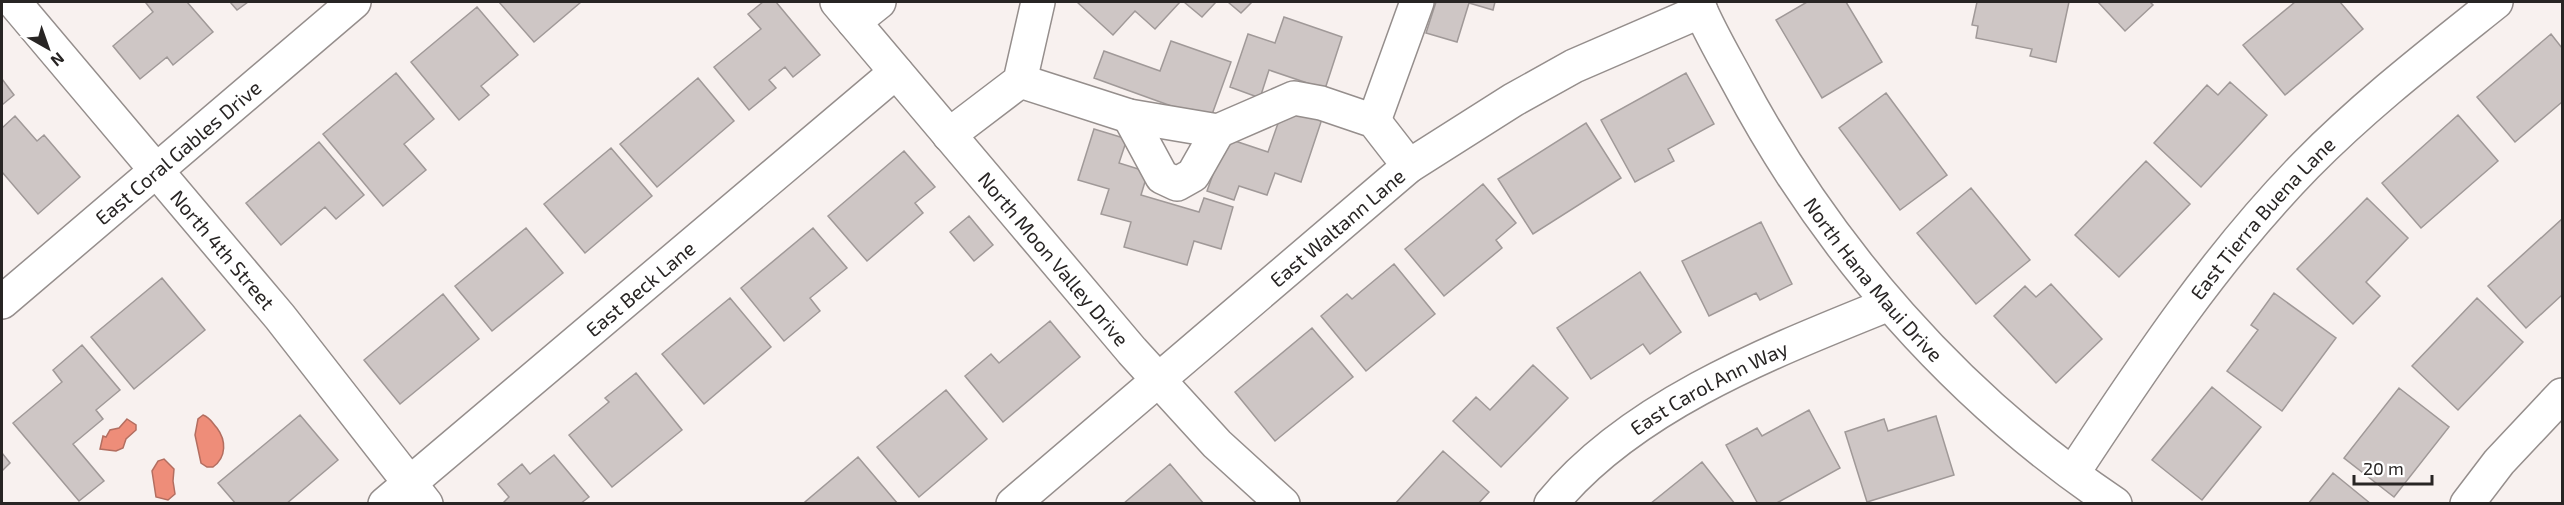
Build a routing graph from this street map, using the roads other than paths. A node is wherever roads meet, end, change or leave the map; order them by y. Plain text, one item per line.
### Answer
1 (14, 2) edge
2 (354, 2) edge
3 (879, 2) edge
4 (1038, 2) edge
5 (1416, 2) edge
6 (2496, 2) edge
7 (1699, 6) edge
8 (845, 12) edge
9 (896, 72) junction
10 (1020, 81) junction
11 (1129, 116) junction
12 (1374, 122) junction
13 (1218, 131) junction
14 (949, 135) junction
15 (1409, 166) junction
16 (157, 169) junction
17 (2, 302) edge
18 (1889, 304) junction
19 (1158, 380) junction
20 (2562, 395) edge
21 (2073, 473) junction
22 (418, 493) edge
23 (385, 504) edge
24 (1013, 504) edge
25 (1283, 504) edge
26 (1551, 504) edge
27 (2115, 504) edge
28 (2467, 504) edge

1 - 16 street, North 4th Street
2 - 16 street, East Coral Gables Drive
3 - 8 street
4 - 10 street
5 - 12 street
6 - 21 street, East Tierra Buena Lane
7 - 15 street, East Waltann Lane
7 - 18 street, North Hana Maui Drive
8 - 9 street, North Moon Valley Drive
9 - 14 street, North Moon Valley Drive
9 - 22 street, East Beck Lane
10 - 11 street
10 - 14 street
11 - 13 street
11 - 13 street
12 - 13 street
12 - 15 street
14 - 19 street, North Moon Valley Drive
15 - 19 street, East Waltann Lane
16 - 17 street, East Coral Gables Drive
16 - 22 street, North 4th Street
18 - 21 street, North Hana Maui Drive
18 - 26 street, East Carol Ann Way
19 - 24 street, East Waltann Lane
19 - 25 street, North Moon Valley Drive
20 - 28 street
21 - 27 street, North Hana Maui Drive
22 - 23 street, East Beck Lane

